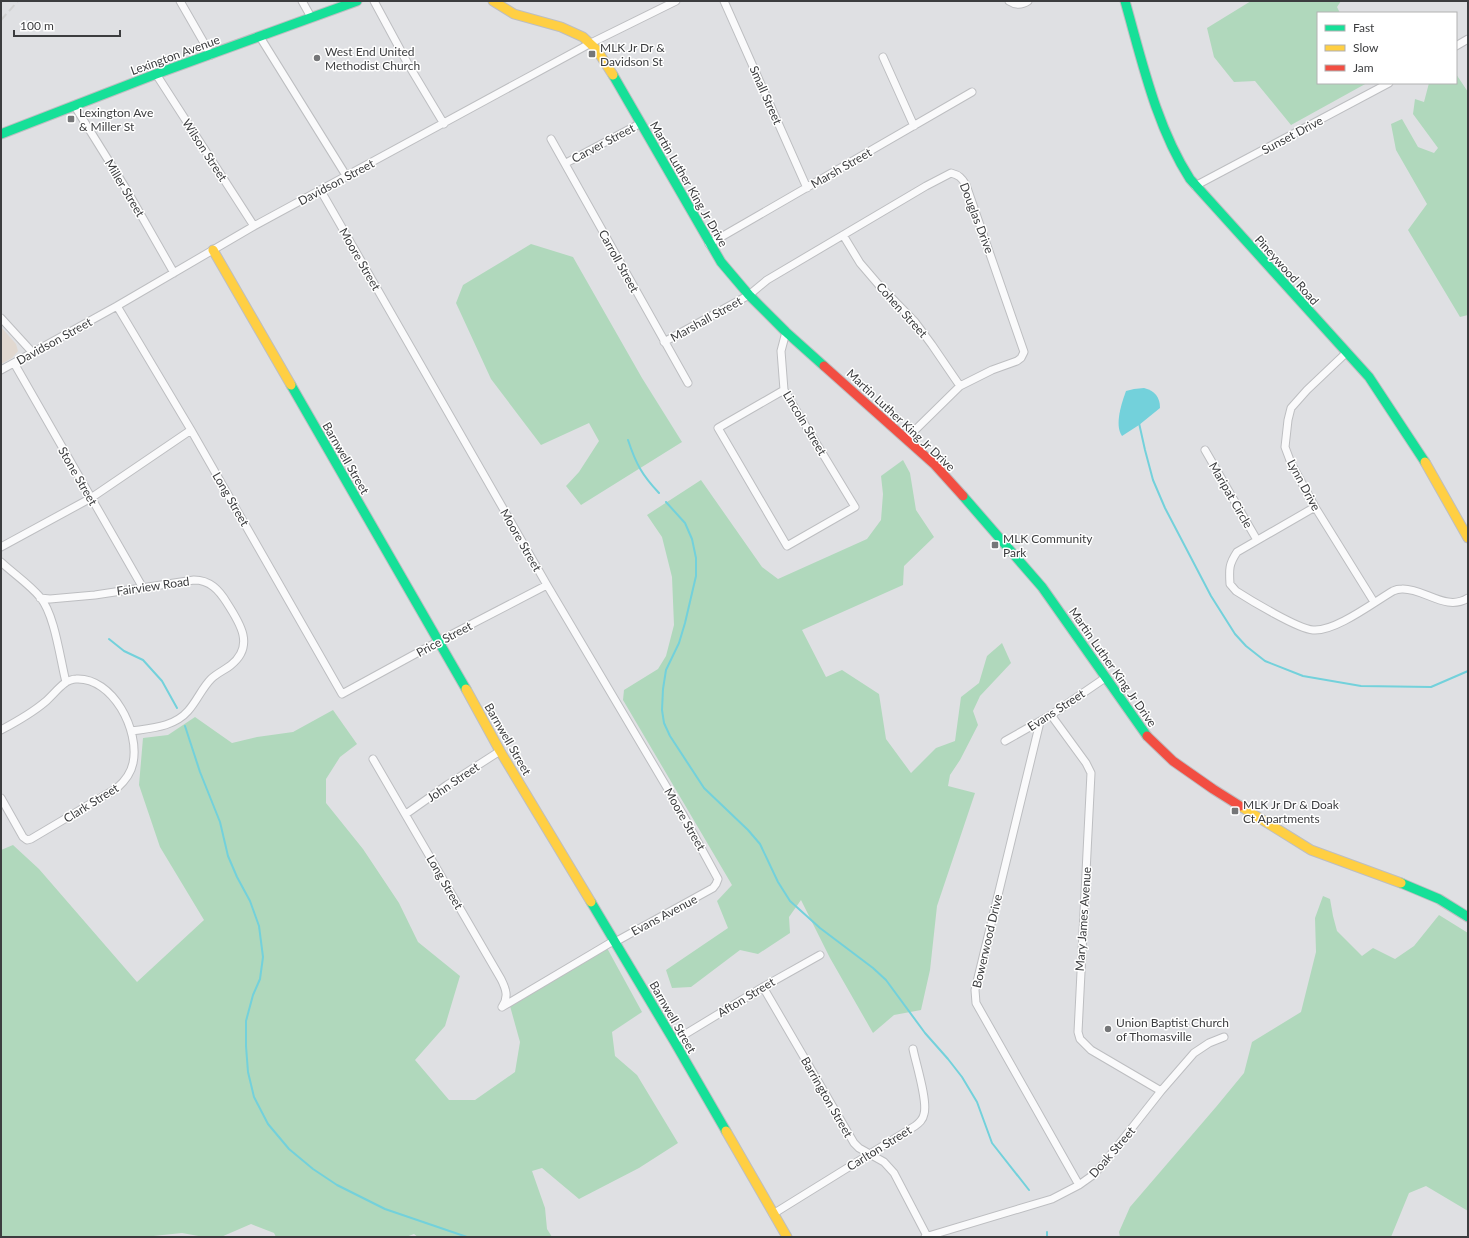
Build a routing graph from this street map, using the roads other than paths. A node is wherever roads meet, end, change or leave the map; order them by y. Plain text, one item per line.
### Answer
1 (180, 1) edge
2 (302, 1) edge
3 (357, 1) edge
4 (374, 1) edge
5 (493, 1) edge
6 (676, 1) edge
7 (724, 1) edge
8 (1009, 1) edge
9 (1028, 1) edge
10 (1125, 1) edge
11 (311, 17) junction
12 (260, 37) junction
13 (1468, 40) edge
14 (591, 43) junction
15 (1457, 46) edge
16 (211, 55) junction
17 (883, 58) dead end
18 (156, 74) junction
19 (1387, 84) edge
20 (972, 92) dead end
21 (74, 105) junction
22 (640, 123) junction
23 (444, 124) junction
24 (914, 126) junction
25 (1, 134) edge
26 (552, 139) dead end
27 (566, 163) junction
28 (347, 177) junction
29 (1195, 186) junction
30 (807, 188) junction
31 (321, 191) junction
32 (254, 226) junction
33 (843, 235) junction
34 (709, 244) junction
35 (213, 250) junction
36 (174, 273) junction
37 (749, 295) junction
38 (117, 306) junction
39 (1, 318) edge
40 (786, 332) junction
41 (664, 342) junction
42 (33, 353) junction
43 (1346, 353) junction
44 (14, 363) junction
45 (1, 370) edge
46 (688, 383) dead end
47 (960, 386) junction
48 (784, 390) junction
49 (191, 430) junction
50 (907, 438) junction
51 (1205, 450) dead end
52 (91, 498) junction
53 (1316, 507) junction
54 (1468, 538) edge
55 (1257, 540) junction
56 (1, 547) edge
57 (1, 562) edge
58 (546, 585) junction
59 (143, 588) junction
60 (40, 598) junction
61 (1468, 598) edge
62 (1374, 602) junction
63 (439, 641) junction
64 (1105, 678) junction
65 (66, 682) junction
66 (342, 694) joint
67 (1051, 715) junction
68 (1040, 722) junction
69 (1, 730) edge
70 (132, 730) junction
71 (1005, 741) dead end
72 (500, 751) junction
73 (374, 759) dead end
74 (1, 798) edge
75 (406, 814) junction
76 (713, 888) joint
77 (1468, 917) edge
78 (615, 942) junction
79 (820, 955) dead end
80 (763, 987) junction
81 (502, 1007) joint
82 (1224, 1037) dead end
83 (674, 1041) junction
84 (913, 1049) dead end
85 (1161, 1092) junction
86 (870, 1154) junction
87 (1079, 1186) junction
88 (773, 1214) junction
89 (787, 1237) edge
90 (926, 1237) edge

1 - 16 street
2 - 11 street
3 - 11 street, Lexington Avenue
4 - 23 street
5 - 14 street, Martin Luther King Jr Drive
6 - 14 street, Davidson Street
7 - 30 street, Small Street
8 - 9 street
10 - 29 street, Pineywood Road
11 - 12 street, Lexington Avenue
12 - 16 street, Lexington Avenue
12 - 28 street
13 - 15 street
14 - 22 street, Martin Luther King Jr Drive
14 - 23 street, Davidson Street
16 - 18 street, Lexington Avenue
17 - 24 street
18 - 21 street, Lexington Avenue
18 - 32 street, Wilson Street
19 - 29 street, Sunset Drive
20 - 24 street, Marsh Street
21 - 25 street, Lexington Avenue
21 - 36 street, Miller Street
22 - 27 street, Carver Street
22 - 34 street, Martin Luther King Jr Drive
23 - 28 street, Davidson Street
24 - 30 street, Marsh Street
26 - 27 street, Carroll Street
27 - 41 street, Carroll Street
28 - 31 street, Davidson Street
29 - 43 street, Pineywood Road
30 - 34 street, Marsh Street
31 - 32 street, Davidson Street
31 - 58 street, Moore Street
32 - 35 street, Davidson Street
33 - 37 street, Douglas Drive
33 - 47 street, Cohen Street
33 - 47 street, Douglas Drive
34 - 37 street, Martin Luther King Jr Drive
35 - 36 street, Davidson Street
35 - 63 street, Barnwell Street
36 - 38 street, Davidson Street
37 - 40 street, Martin Luther King Jr Drive
37 - 41 street, Marshall Street
38 - 42 street, Davidson Street
38 - 49 street, Long Street
39 - 42 street
40 - 48 street, Lincoln Street
40 - 50 street, Martin Luther King Jr Drive
41 - 46 street, Carroll Street
42 - 44 street, Davidson Street
43 - 53 street, Lynn Drive
43 - 54 street, Pineywood Road
44 - 45 street, Davidson Street
44 - 52 street, Stone Street
47 - 50 street, Douglas Drive
48 - 48 street, Lincoln Street
49 - 52 street
49 - 66 street, Long Street
50 - 64 street, Martin Luther King Jr Drive
51 - 55 street, Maripat Circle
52 - 56 street
52 - 59 street, Stone Street
53 - 55 street
53 - 62 street, Lynn Drive
55 - 62 street
57 - 60 street
58 - 63 street, Price Street
58 - 76 street, Moore Street
59 - 60 street, Fairview Road
59 - 70 street, Fairview Road
60 - 65 street
61 - 62 street
63 - 66 street, Price Street
63 - 72 street, Barnwell Street
64 - 67 street, Evans Street
64 - 77 street, Martin Luther King Jr Drive
65 - 69 street
65 - 70 street
67 - 68 street, Evans Street
67 - 85 street, Mary James Avenue
68 - 71 street, Evans Street
68 - 87 street, Bowerwood Drive
70 - 74 street, Clark Street
72 - 75 street, John Street
72 - 78 street, Barnwell Street
73 - 75 street, Long Street
75 - 81 street, Long Street
76 - 78 street, Evans Avenue
78 - 81 street, Evans Avenue
78 - 83 street, Barnwell Street
79 - 80 street, Afton Street
80 - 83 street, Afton Street
80 - 86 street, Barrington Street
82 - 85 street, Doak Street
83 - 88 street, Barnwell Street
84 - 86 street, Carlton Street
85 - 87 street, Doak Street
86 - 88 street, Carlton Street
86 - 90 street, Barrington Street
87 - 90 street, Doak Street
88 - 89 street, Barnwell Street

